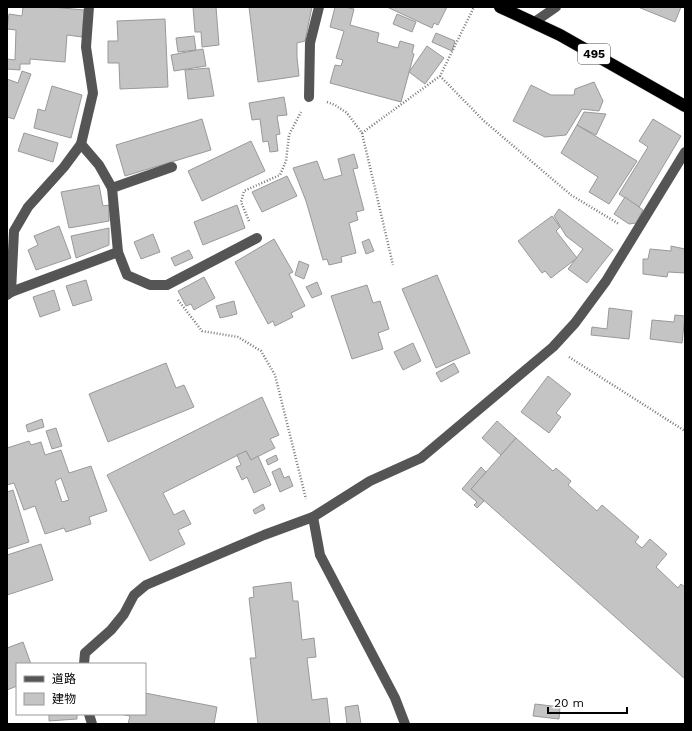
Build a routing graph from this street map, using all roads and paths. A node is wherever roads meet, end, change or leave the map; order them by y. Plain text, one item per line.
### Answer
1 (89, 7) edge
2 (319, 7) edge
3 (474, 7) edge
4 (500, 7) edge
5 (556, 7) edge
6 (533, 22) junction
7 (440, 76) junction
8 (309, 97) junction
9 (685, 106) edge
10 (362, 133) junction
11 (81, 144) junction
12 (685, 152) edge
13 (172, 167) dead end
14 (112, 188) junction
15 (635, 234) junction
16 (257, 238) joint
17 (118, 252) junction
18 (393, 265) dead end
19 (166, 285) junction
20 (9, 294) edge
21 (553, 347) junction
22 (685, 431) edge
23 (313, 517) junction
24 (84, 663) edge
25 (405, 724) edge

1 - 11 street
2 - 8 street
3 - 7 path
4 - 6 highway, 495
5 - 6 street
6 - 9 highway, 495
7 - 10 path
7 - 15 path
8 - 10 path
8 - 16 path
10 - 18 path
11 - 14 street
11 - 20 street
12 - 15 street
13 - 14 street
14 - 17 street
15 - 21 street
16 - 19 street
17 - 19 street
17 - 20 street
19 - 23 path
21 - 22 path
21 - 23 street
23 - 24 street
23 - 25 street

